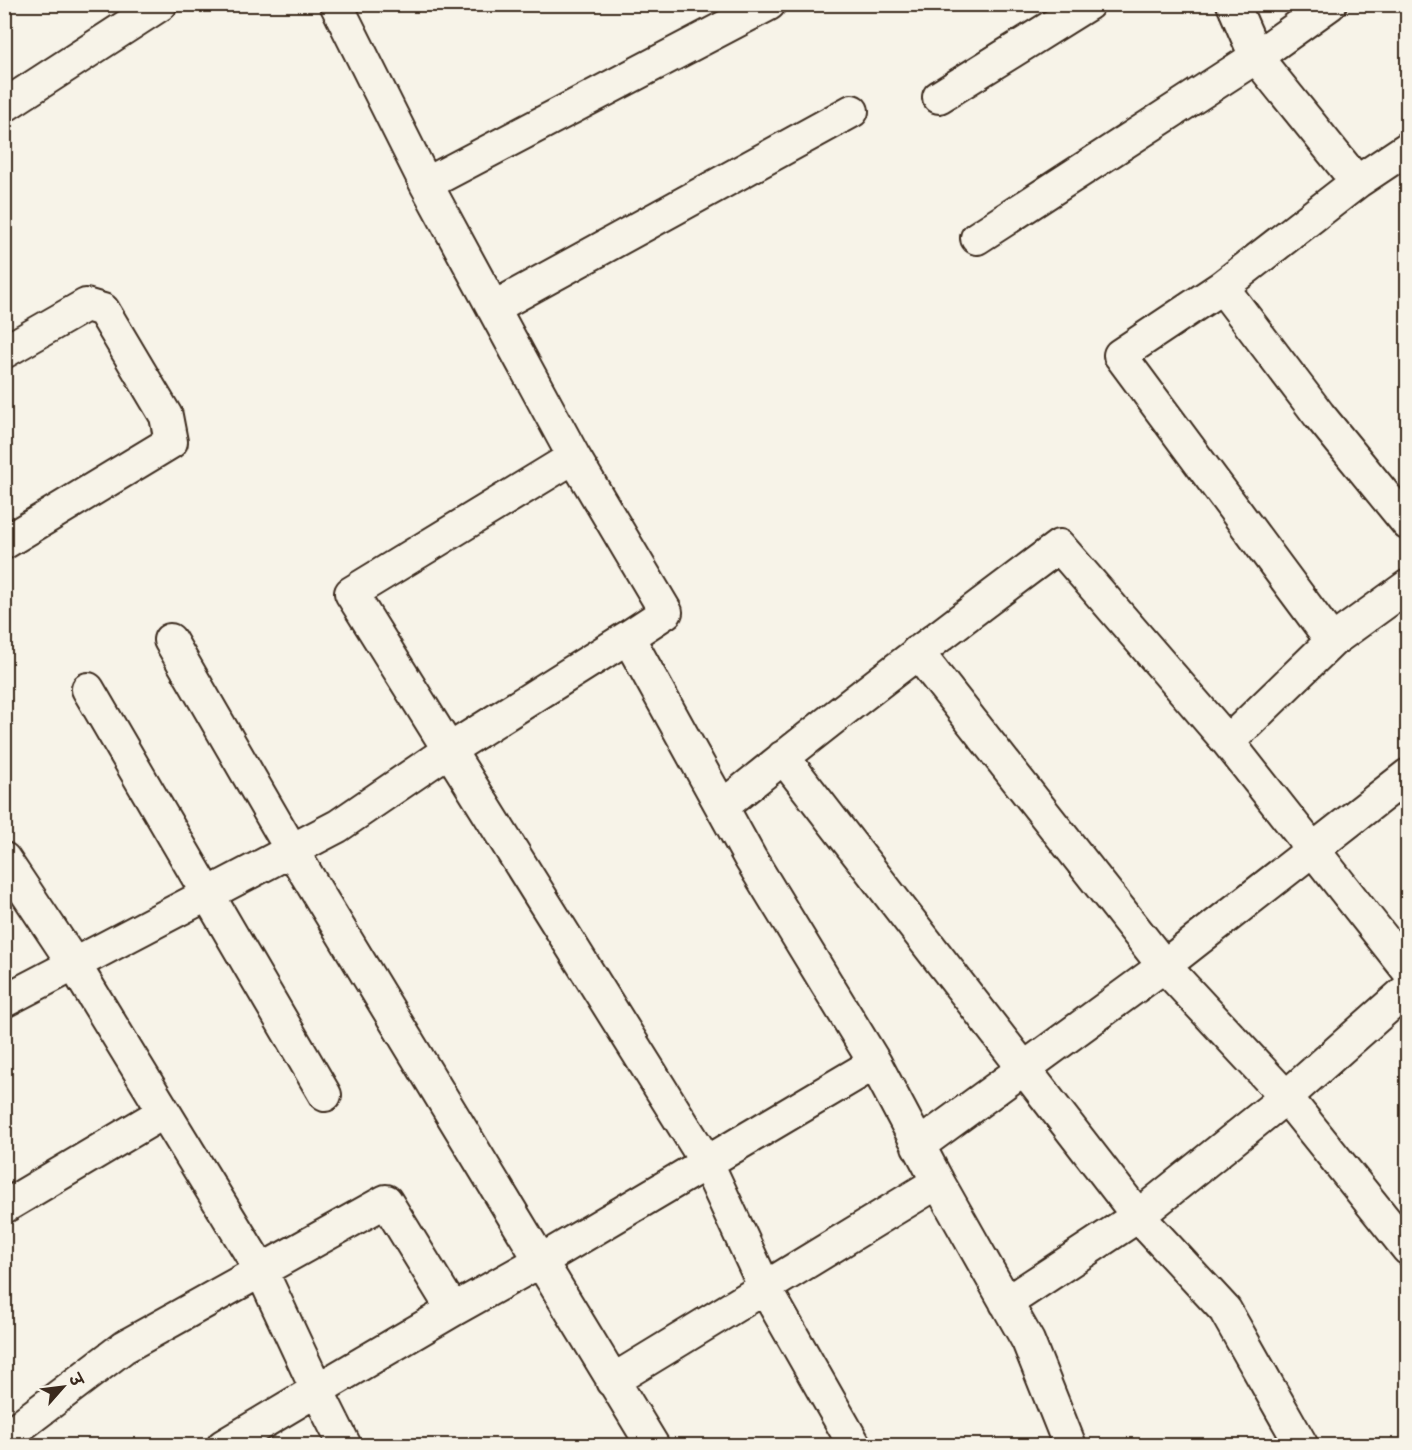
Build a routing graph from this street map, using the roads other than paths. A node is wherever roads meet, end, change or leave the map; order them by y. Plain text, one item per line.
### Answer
1 (161, 4) edge
2 (336, 4) edge
3 (769, 4) edge
4 (1088, 4) edge
5 (1233, 4) edge
6 (1330, 4) edge
7 (1256, 57) junction
8 (939, 97) dead end
9 (4, 106) edge
10 (852, 111) dead end
11 (1407, 148) edge
12 (1357, 182) junction
13 (426, 184) junction
14 (977, 238) dead end
15 (1222, 287) junction
16 (493, 308) junction
17 (4, 352) edge
18 (574, 457) junction
19 (1407, 524) edge
20 (4, 543) edge
21 (1407, 586) edge
22 (628, 637) junction
23 (170, 640) dead end
24 (1332, 641) junction
25 (917, 652) junction
26 (88, 689) dead end
27 (1228, 742) junction
28 (449, 750) junction
29 (783, 757) junction
30 (1407, 776) edge
31 (722, 807) junction
32 (291, 849) junction
33 (1312, 849) junction
34 (4, 859) edge
35 (209, 893) junction
36 (74, 964) junction
37 (1164, 966) junction
38 (1407, 970) edge
39 (1407, 989) edge
40 (4, 1001) edge
41 (874, 1063) junction
42 (1024, 1070) junction
43 (325, 1095) dead end
44 (1286, 1097) junction
45 (164, 1112) junction
46 (918, 1146) junction
47 (707, 1162) junction
48 (938, 1182) junction
49 (4, 1207) edge
50 (1138, 1216) junction
51 (1407, 1249) edge
52 (542, 1260) junction
53 (262, 1272) junction
54 (765, 1288) junction
55 (1006, 1303) junction
56 (453, 1310) junction
57 (612, 1381) junction
58 (317, 1390) junction
59 (4, 1438) edge
60 (224, 1446) edge
61 (345, 1446) edge
62 (653, 1446) edge
63 (855, 1446) edge
64 (1070, 1446) edge
65 (1302, 1446) edge

1 - 9 street
2 - 13 street
3 - 13 street
4 - 8 street
5 - 7 street
6 - 7 street
7 - 12 street
7 - 14 street
10 - 16 street
11 - 12 street
12 - 15 street
13 - 16 street
15 - 19 street
15 - 24 street
16 - 18 street
17 - 20 street
18 - 22 street
18 - 28 street
21 - 24 street
22 - 28 street
22 - 31 street
23 - 32 street
24 - 27 street
25 - 27 street
25 - 29 street
25 - 37 street
26 - 35 street
27 - 33 street
28 - 32 street
28 - 47 street
29 - 31 street
29 - 42 street
30 - 33 street
31 - 41 street
32 - 35 street
32 - 52 street
33 - 37 street
33 - 38 street
34 - 36 street
35 - 36 street
35 - 43 street
36 - 40 street
36 - 45 street
37 - 42 street
37 - 44 street
39 - 44 street
41 - 46 street
41 - 47 street
42 - 46 street
42 - 50 street
44 - 50 street
44 - 51 street
45 - 49 street
45 - 53 street
46 - 48 street
47 - 52 street
47 - 54 street
48 - 54 street
48 - 55 street
50 - 55 street
50 - 65 street
52 - 56 street
52 - 57 street
53 - 56 street
53 - 58 street
53 - 59 street
54 - 57 street
54 - 63 street
55 - 64 street
56 - 58 street
57 - 62 street
58 - 60 street
58 - 61 street

